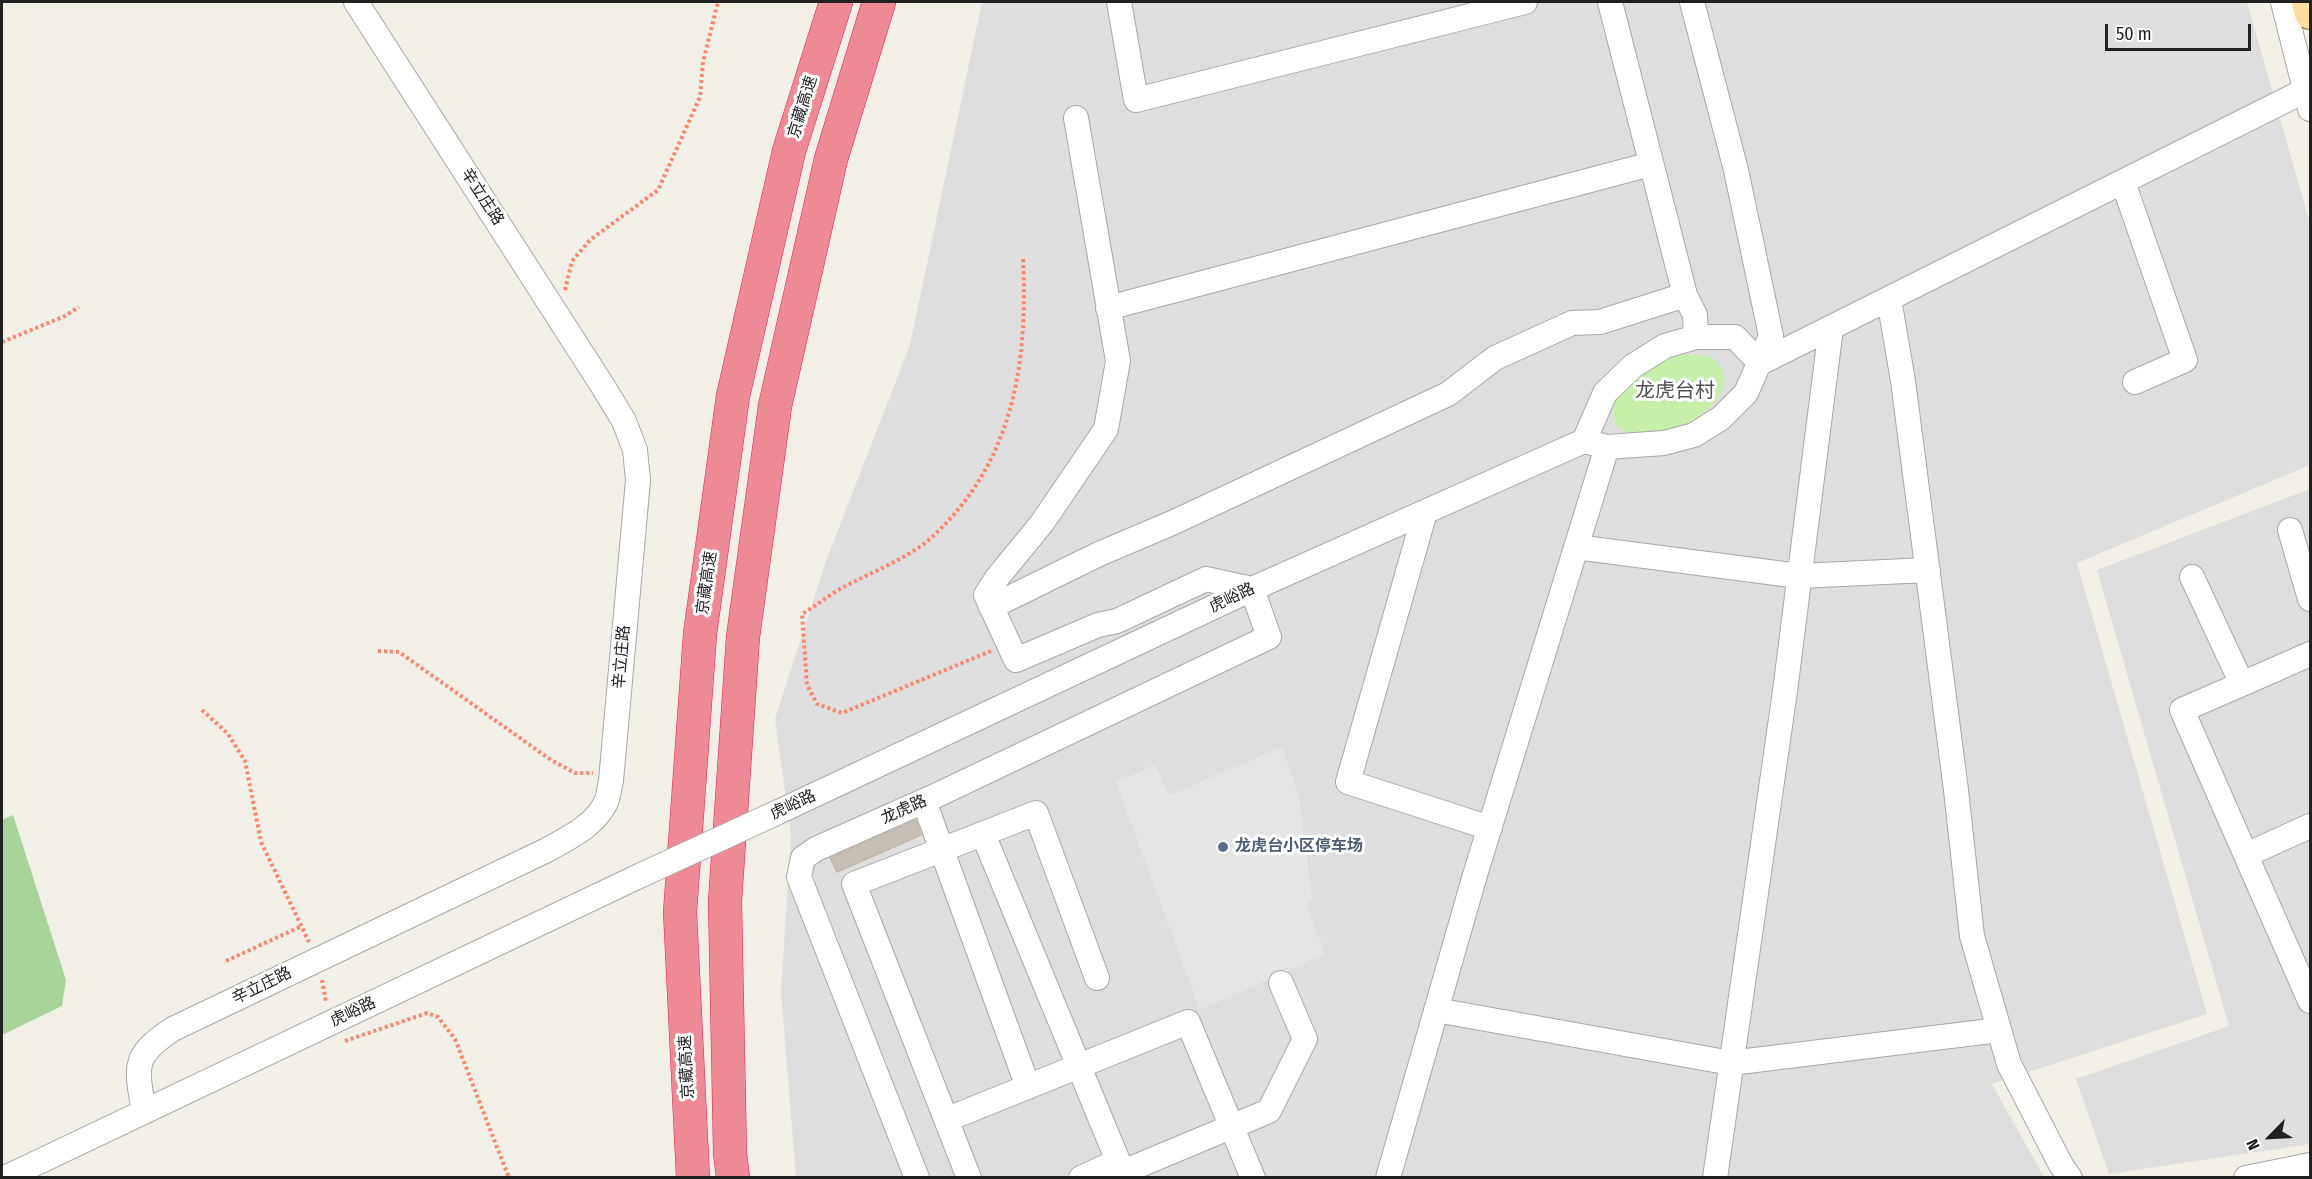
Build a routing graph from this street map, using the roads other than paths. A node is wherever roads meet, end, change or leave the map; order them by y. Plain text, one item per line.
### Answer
1 (356, 2) edge
2 (836, 2) edge
3 (879, 2) edge
4 (1119, 2) edge
5 (1525, 2) edge
6 (1610, 2) edge
7 (1692, 2) edge
8 (2283, 2) edge
9 (2307, 2) edge
10 (2310, 14) edge
11 (2309, 96) edge
12 (1076, 118) dead end
13 (1651, 164) junction
14 (2123, 182) junction
15 (1685, 295) junction
16 (1889, 298) junction
17 (1108, 308) junction
18 (1831, 328) junction
19 (1696, 337) junction
20 (1760, 363) junction
21 (2136, 382) dead end
22 (1596, 444) junction
23 (1425, 512) junction
24 (2290, 530) dead end
25 (1576, 547) junction
26 (1928, 570) junction
27 (1799, 576) junction
28 (2192, 577) dead end
29 (1252, 589) junction
30 (2310, 599) edge
31 (991, 607) junction
32 (2310, 654) edge
33 (2242, 684) junction
34 (924, 801) junction
35 (2310, 826) edge
36 (1490, 828) junction
37 (983, 834) junction
38 (942, 850) junction
39 (2246, 855) junction
40 (1097, 978) dead end
41 (1281, 983) dead end
42 (2310, 1001) edge
43 (1436, 1010) junction
44 (1999, 1030) junction
45 (1731, 1063) junction
46 (1079, 1066) junction
47 (1028, 1087) junction
48 (144, 1111) junction
49 (948, 1119) junction
50 (1232, 1127) junction
51 (2310, 1165) edge
52 (1122, 1170) edge
53 (1396, 1176) edge
54 (2257, 1177) edge
55 (4, 1178) edge
56 (693, 1178) edge
57 (733, 1178) edge
58 (918, 1178) edge
59 (969, 1178) edge
60 (1080, 1178) edge
61 (1253, 1178) edge
62 (1715, 1178) edge
63 (2070, 1178) edge

1 - 48 street, 辛立庄路
2 - 56 highway, 京藏高速
3 - 57 highway
4 - 5 street
6 - 13 street
7 - 20 street
8 - 11 street
9 - 10 main road
11 - 14 street
12 - 17 street
13 - 15 street
13 - 17 street
14 - 16 street
14 - 21 street
15 - 19 street
15 - 31 street
16 - 18 street
16 - 26 street
17 - 31 street
18 - 20 street
18 - 27 street
19 - 20 street
19 - 22 street
20 - 22 street
22 - 23 street, 虎峪路
22 - 25 street
23 - 29 street, 虎峪路
23 - 36 street
24 - 30 street
25 - 27 street
25 - 36 street
26 - 27 street
26 - 44 street
27 - 45 street
28 - 33 street
29 - 31 street
29 - 34 street, 龙虎路
29 - 48 street, 虎峪路, bridge
32 - 33 street
33 - 39 street
34 - 38 street
34 - 58 street, 龙虎路
35 - 39 street
36 - 43 street
37 - 38 street
37 - 40 street
37 - 46 street
38 - 47 street
38 - 49 street
39 - 42 street
41 - 50 street
43 - 45 street
43 - 53 street
44 - 45 street
44 - 63 street
45 - 62 street
46 - 47 street
46 - 50 street
46 - 52 street
47 - 49 street
48 - 55 street, 虎峪路
49 - 59 street
50 - 52 street
50 - 61 street
51 - 54 street
52 - 60 street

